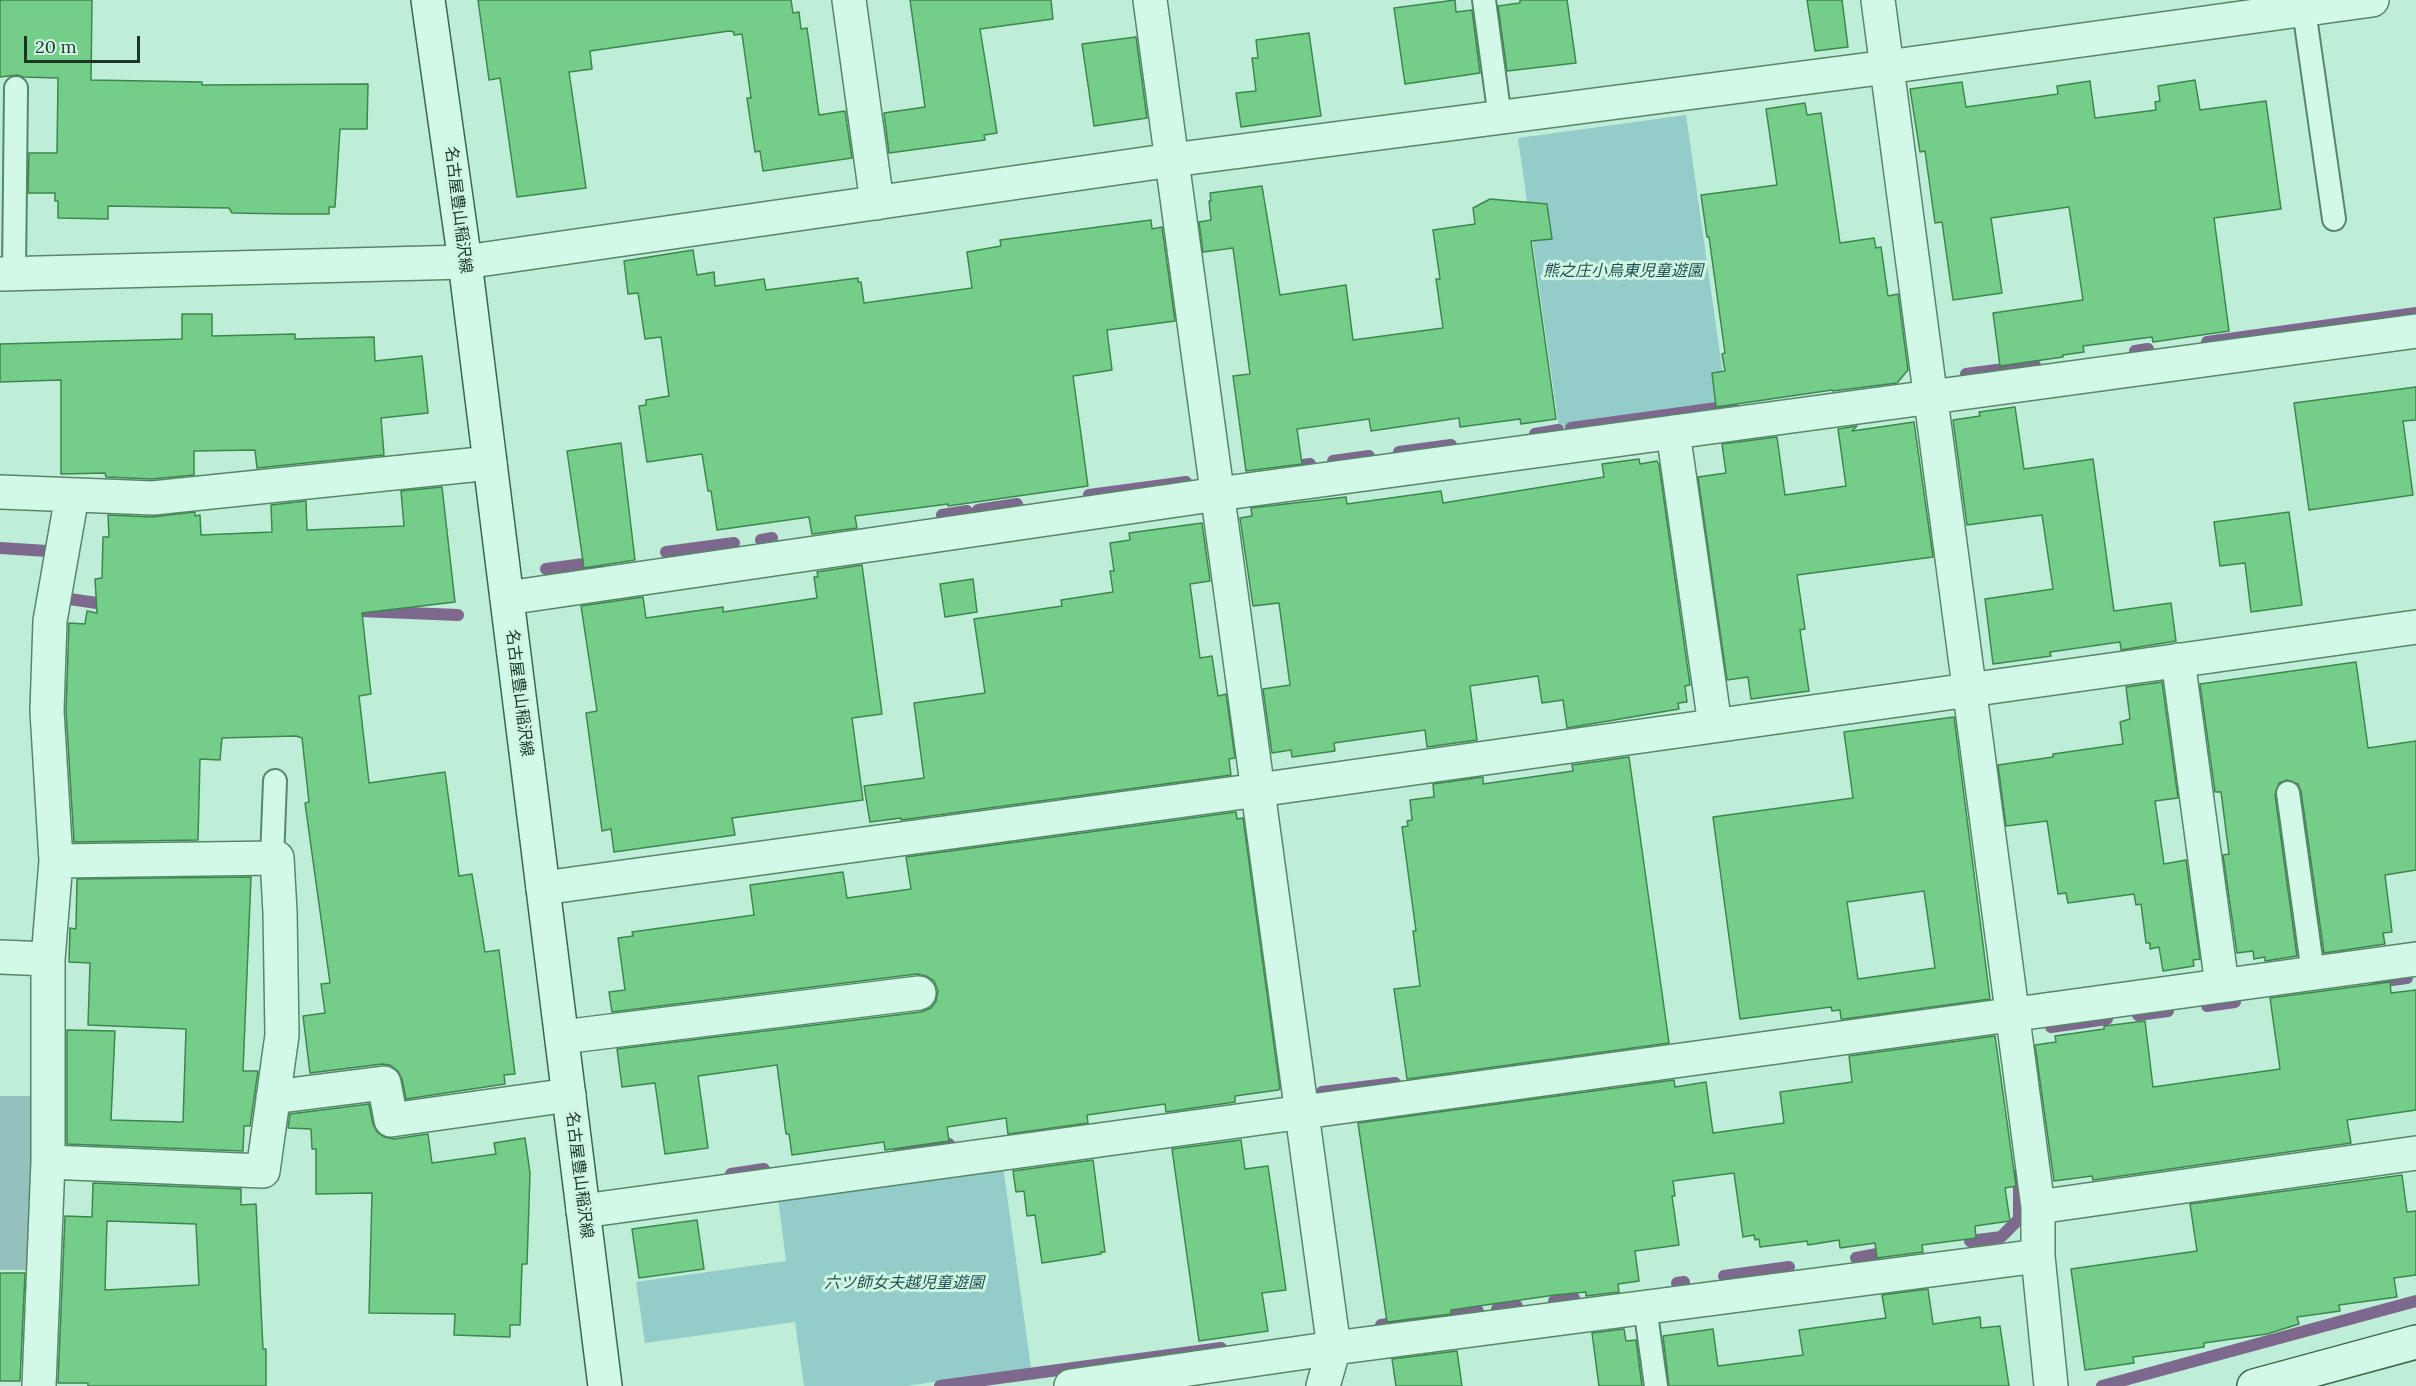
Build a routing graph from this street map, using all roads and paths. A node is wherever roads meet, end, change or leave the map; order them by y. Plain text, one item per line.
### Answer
1 (428, 0) edge
2 (849, 0) edge
3 (1150, 0) edge
4 (1484, 0) edge
5 (1878, 0) edge
6 (2372, 0) edge
7 (2304, 9) junction
8 (1887, 67) junction
9 (16, 88) dead end
10 (1500, 118) junction
11 (1172, 160) junction
12 (877, 203) junction
13 (2334, 219) dead end
14 (465, 262) junction
15 (7, 273) edge
16 (2416, 331) edge
17 (1931, 396) junction
18 (1673, 432) junction
19 (490, 463) junction
20 (0, 492) edge
21 (1218, 495) junction
22 (72, 496) junction
23 (507, 598) junction
24 (2416, 627) edge
25 (2178, 660) junction
26 (1970, 689) junction
27 (1715, 725) junction
28 (275, 781) dead end
29 (1258, 790) junction
30 (2288, 793) dead end
31 (272, 859) junction
32 (56, 861) junction
33 (543, 888) junction
34 (0, 957) edge
35 (48, 959) junction
36 (2416, 959) edge
37 (2313, 973) junction
38 (2222, 985) junction
39 (919, 993) dead end
40 (2013, 1013) junction
41 (562, 1037) junction
42 (569, 1095) junction
43 (273, 1097) junction
44 (1301, 1111) junction
45 (2416, 1153) edge
46 (48, 1162) junction
47 (2038, 1207) junction
48 (583, 1211) junction
49 (2038, 1256) junction
50 (1645, 1307) junction
51 (2416, 1342) edge
52 (1334, 1348) junction
53 (39, 1386) edge
54 (605, 1386) edge
55 (1071, 1386) edge
56 (1323, 1386) edge
57 (1656, 1386) edge
58 (2051, 1386) edge
59 (2254, 1386) edge

1 - 14 street, 名古屋豊山稲沢線
2 - 12 street
3 - 11 street
4 - 10 lane
5 - 8 street
6 - 7 street
7 - 8 street
7 - 13 lane
8 - 10 street
8 - 17 street
9 - 15 lane
10 - 11 street
11 - 12 street
11 - 21 street
12 - 14 street
14 - 15 street
14 - 19 street, 名古屋豊山稲沢線
16 - 17 street
17 - 18 street
17 - 26 street
18 - 21 street
18 - 27 street
19 - 22 street
19 - 23 street, 名古屋豊山稲沢線
20 - 22 street
21 - 23 street
21 - 29 street
22 - 32 street
23 - 33 street, 名古屋豊山稲沢線
24 - 25 street
25 - 26 street
25 - 38 street
26 - 27 street
26 - 40 street
27 - 29 street
28 - 31 lane
29 - 33 street
29 - 44 street
30 - 37 lane
31 - 32 street
31 - 43 street
32 - 35 street
33 - 41 street, 名古屋豊山稲沢線
34 - 35 street
35 - 46 street
36 - 37 street
37 - 38 street
38 - 40 street
39 - 41 street
40 - 44 street
40 - 47 street
41 - 42 street, 名古屋豊山稲沢線
42 - 43 street
42 - 48 street, 名古屋豊山稲沢線
43 - 46 street
44 - 48 street
44 - 52 street
45 - 47 street
46 - 53 street
47 - 49 street
48 - 54 street, 名古屋豊山稲沢線
49 - 50 street
49 - 58 street
50 - 52 street
50 - 57 lane
51 - 59 street
52 - 55 street
52 - 56 street

